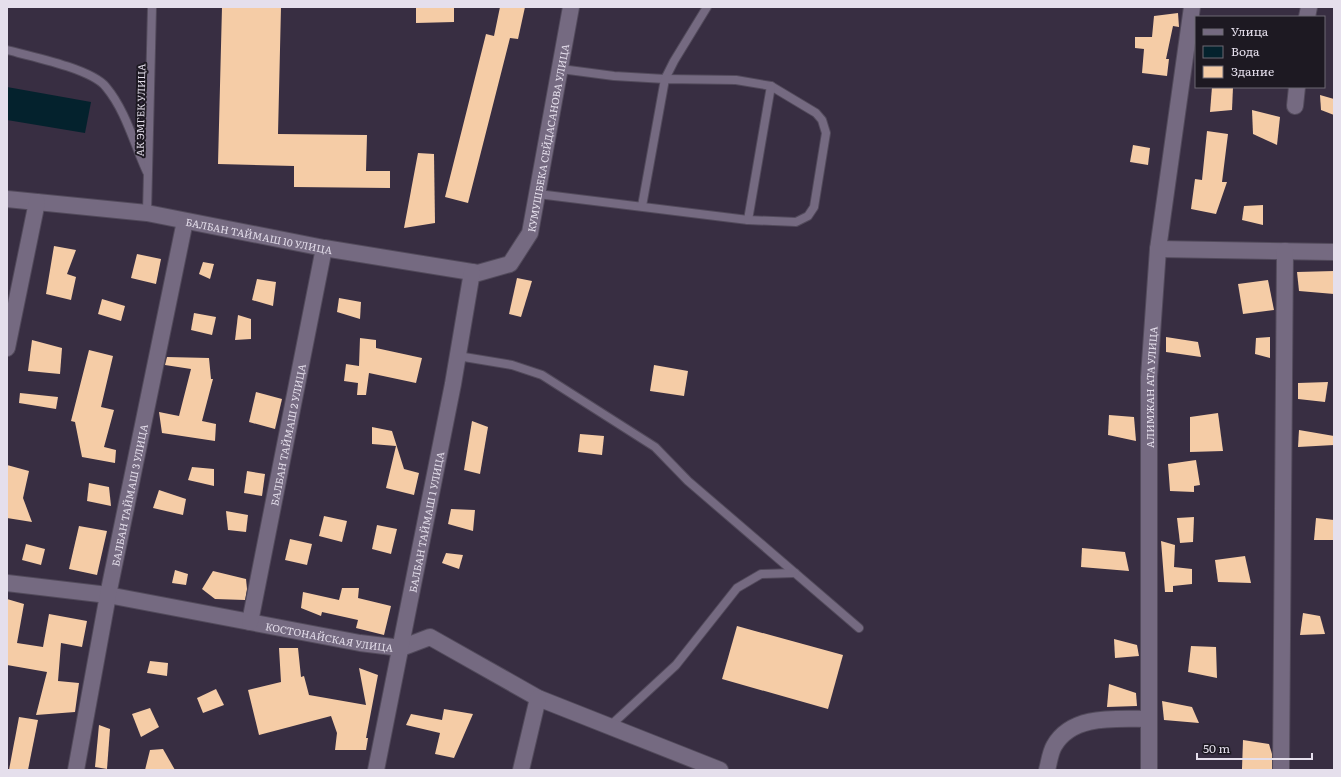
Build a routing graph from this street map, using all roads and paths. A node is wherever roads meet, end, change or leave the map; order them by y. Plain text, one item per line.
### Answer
1 (152, 7) edge
2 (571, 7) edge
3 (707, 7) edge
4 (1192, 7) edge
5 (7, 50) edge
6 (561, 69) junction
7 (665, 79) junction
8 (771, 86) junction
9 (1297, 88) edge
10 (1295, 106) dead end
11 (148, 174) junction
12 (538, 194) junction
13 (7, 199) edge
14 (37, 202) junction
15 (642, 206) junction
16 (147, 213) junction
17 (748, 220) junction
18 (185, 221) junction
19 (324, 248) junction
20 (1158, 249) junction
21 (1285, 251) junction
22 (1334, 252) edge
23 (510, 264) joint
24 (472, 272) junction
25 (7, 348) edge
26 (458, 356) junction
27 (795, 573) junction
28 (7, 583) edge
29 (108, 595) junction
30 (250, 622) junction
31 (859, 628) dead end
32 (401, 648) junction
33 (538, 698) junction
34 (1149, 720) junction
35 (610, 726) junction
36 (76, 770) edge
37 (376, 770) edge
38 (521, 770) edge
39 (720, 770) edge
40 (1047, 770) edge
41 (1148, 770) edge
42 (1281, 770) edge

1 - 11 lane, АК ЭМГЕК УЛИЦА
2 - 6 street, КУМУШБЕКА СЕЙДАСАНОВА УЛИЦА
3 - 7 lane
4 - 20 street, АЛИМЖАН АТА УЛИЦА
5 - 11 lane
6 - 7 lane
6 - 12 street, КУМУШБЕКА СЕЙДАСАНОВА УЛИЦА
7 - 8 lane
7 - 15 lane
8 - 17 lane
8 - 17 lane
9 - 10 street
11 - 16 lane, АК ЭМГЕК УЛИЦА
12 - 15 lane
12 - 23 street, КУМУШБЕКА СЕЙДАСАНОВА УЛИЦА
13 - 14 street, БАЛБАН ТАЙМАШ 10 УЛИЦА
14 - 16 street, БАЛБАН ТАЙМАШ 10 УЛИЦА
14 - 25 street
15 - 17 lane
16 - 18 street, БАЛБАН ТАЙМАШ 10 УЛИЦА
18 - 19 street, БАЛБАН ТАЙМАШ 10 УЛИЦА
18 - 29 street, БАЛБАН ТАЙМАШ 3 УЛИЦА
19 - 24 street, БАЛБАН ТАЙМАШ 10 УЛИЦА
19 - 30 street, БАЛБАН ТАЙМАШ 2 УЛИЦА
20 - 21 street
20 - 34 street, АЛИМЖАН АТА УЛИЦА
21 - 22 street
21 - 42 street
23 - 24 street, БАЛБАН ТАЙМАШ 10 УЛИЦА
24 - 26 street, БАЛБАН ТАЙМАШ 1 УЛИЦА
26 - 27 lane
26 - 32 street, БАЛБАН ТАЙМАШ 1 УЛИЦА
27 - 31 lane
27 - 35 lane
28 - 29 street, КОСТОНАЙСКАЯ УЛИЦА
29 - 30 street, КОСТОНАЙСКАЯ УЛИЦА
29 - 36 street, БАЛБАН ТАЙМАШ 3 УЛИЦА
30 - 32 street, КОСТОНАЙСКАЯ УЛИЦА
32 - 33 street, КОСТОНАЙСКАЯ УЛИЦА
32 - 37 street, БАЛБАН ТАЙМАШ 1 УЛИЦА
33 - 35 street, КОСТОНАЙСКАЯ УЛИЦА
33 - 38 street
34 - 40 street
34 - 41 street, АЛИМЖАН АТА УЛИЦА
35 - 39 street, КОСТОНАЙСКАЯ УЛИЦА

